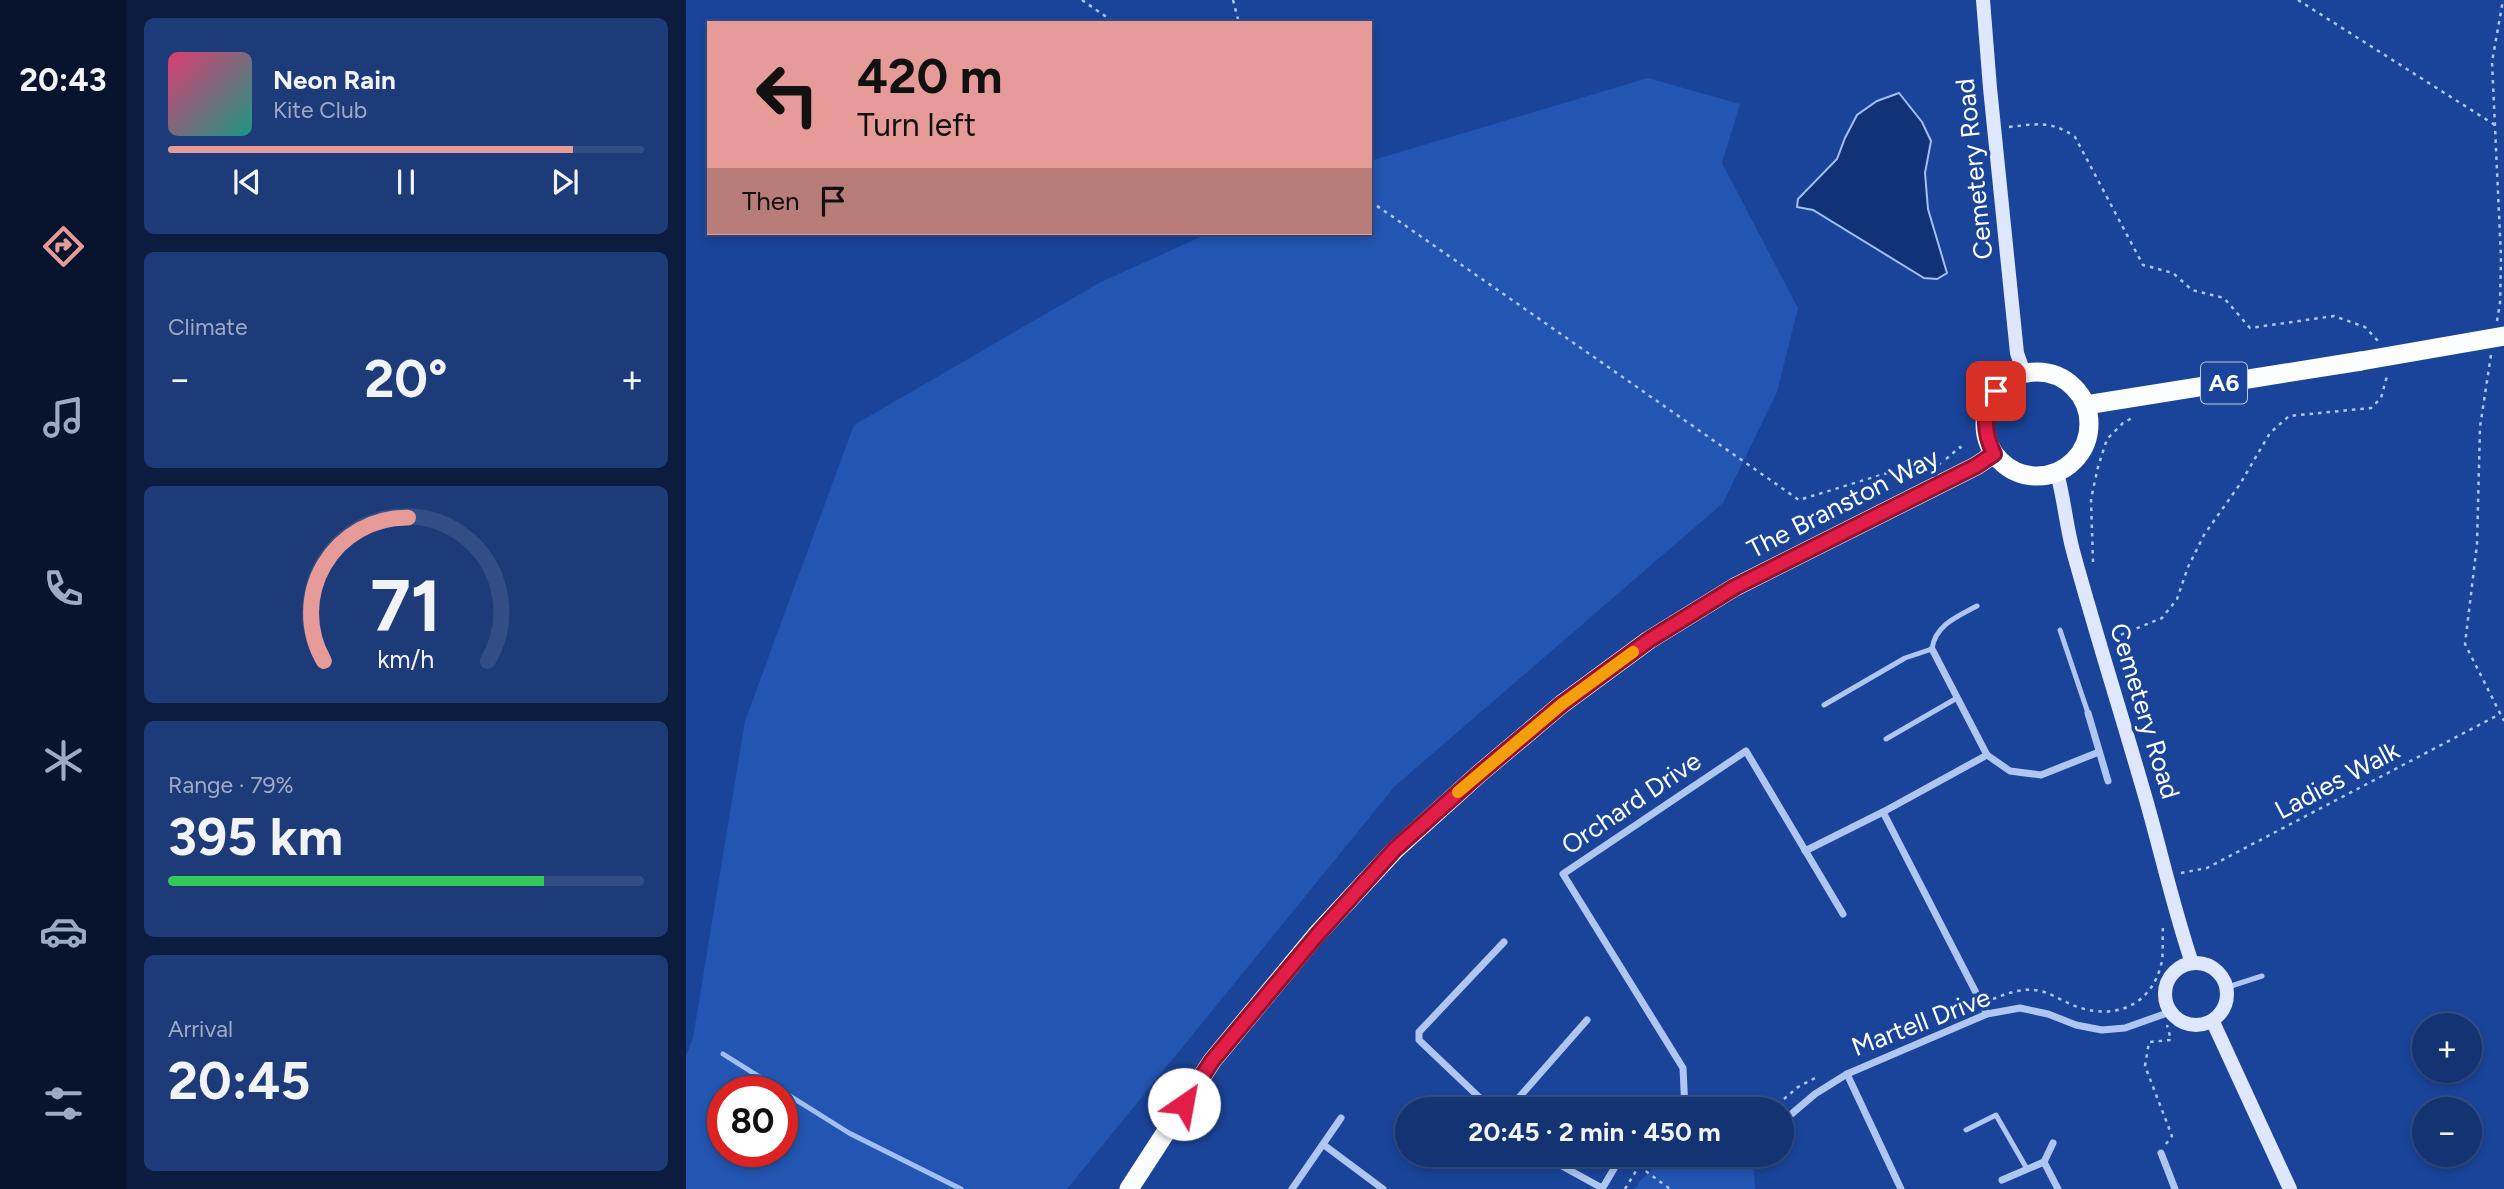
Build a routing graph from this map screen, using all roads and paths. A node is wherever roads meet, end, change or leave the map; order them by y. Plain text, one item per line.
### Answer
1 (1082, 0) edge
2 (1233, 0) edge
3 (1983, 0) edge
4 (2298, 0) edge
5 (2503, 0) edge
6 (1112, 21) edge
7 (1238, 21) edge
8 (2495, 125) junction
9 (1995, 128) junction
10 (1372, 202) edge
11 (2497, 336) edge
12 (2384, 347) dead end
13 (2388, 371) dead end
14 (2024, 373) junction
15 (2086, 405) junction
16 (2134, 417) dead end
17 (1994, 454) junction
18 (1976, 466) junction
19 (2057, 473) junction
20 (2094, 562) dead end
21 (1977, 606) dead end
22 (2060, 630) dead end
23 (2112, 639) dead end
24 (1932, 649) junction
25 (1957, 698) junction
26 (1824, 705) dead end
27 (2088, 713) joint
28 (2500, 714) junction
29 (2504, 721) edge
30 (1886, 739) dead end
31 (2099, 752) junction
32 (1987, 755) junction
33 (2108, 780) dead end
34 (1883, 812) junction
35 (1805, 851) junction
36 (2179, 874) dead end
37 (1843, 914) dead end
38 (2163, 925) dead end
39 (1504, 942) dead end
40 (2192, 962) junction
41 (2262, 976) dead end
42 (2228, 987) junction
43 (1995, 998) dead end
44 (1987, 1014) junction
45 (2167, 1014) junction
46 (1587, 1020) dead end
47 (2213, 1021) junction
48 (1847, 1074) junction
49 (1479, 1097) edge
50 (1519, 1097) edge
51 (1684, 1097) edge
52 (1794, 1112) edge
53 (1341, 1118) dead end
54 (1966, 1130) dead end
55 (2053, 1143) dead end
56 (1324, 1145) junction
57 (2161, 1153) joint
58 (2044, 1162) junction
59 (1564, 1167) edge
60 (1615, 1167) edge
61 (1638, 1167) edge
62 (1640, 1167) edge
63 (2027, 1169) junction
64 (2002, 1180) dead end
65 (1602, 1188) edge
66 (1129, 1189) edge
67 (1292, 1189) edge
68 (1383, 1189) edge
69 (1625, 1189) edge
70 (1670, 1189) edge
71 (1901, 1189) edge
72 (2058, 1189) edge
73 (2175, 1189) edge
74 (2290, 1189) edge

1 - 6 path
2 - 7 path
3 - 9 main road, Cemetery Road
4 - 8 path
5 - 8 path
8 - 11 path
9 - 12 path
9 - 14 main road, Cemetery Road
10 - 18 path
11 - 15 highway, A6, bridge
11 - 28 path
13 - 23 path
14 - 15 highway
14 - 17 highway
15 - 19 highway
16 - 20 path
17 - 18 highway, The Branston Way
17 - 19 highway
18 - 66 highway, The Branston Way
19 - 40 main road, Cemetery Road
21 - 24 lane
22 - 27 lane
24 - 25 street
24 - 26 lane
25 - 30 lane
25 - 32 street
27 - 31 street
28 - 29 path
28 - 36 path, Ladies Walk
31 - 32 street
31 - 33 street
32 - 34 street
34 - 35 street
34 - 44 street
35 - 37 street, Orchard Drive
35 - 51 street, Orchard Drive
38 - 43 path
39 - 49 street
40 - 42 main road
40 - 45 main road
41 - 42 lane
42 - 47 main road
44 - 45 street, Martell Drive
44 - 48 street, Martell Drive
45 - 47 main road
45 - 57 path
46 - 50 street
47 - 74 main road
48 - 52 street, Martell Drive
48 - 71 street
53 - 56 street
54 - 63 lane
55 - 58 street
56 - 67 street
56 - 68 street
57 - 73 street
58 - 63 street
58 - 72 street
59 - 65 street
60 - 65 street
61 - 69 path
62 - 70 path
63 - 64 street

